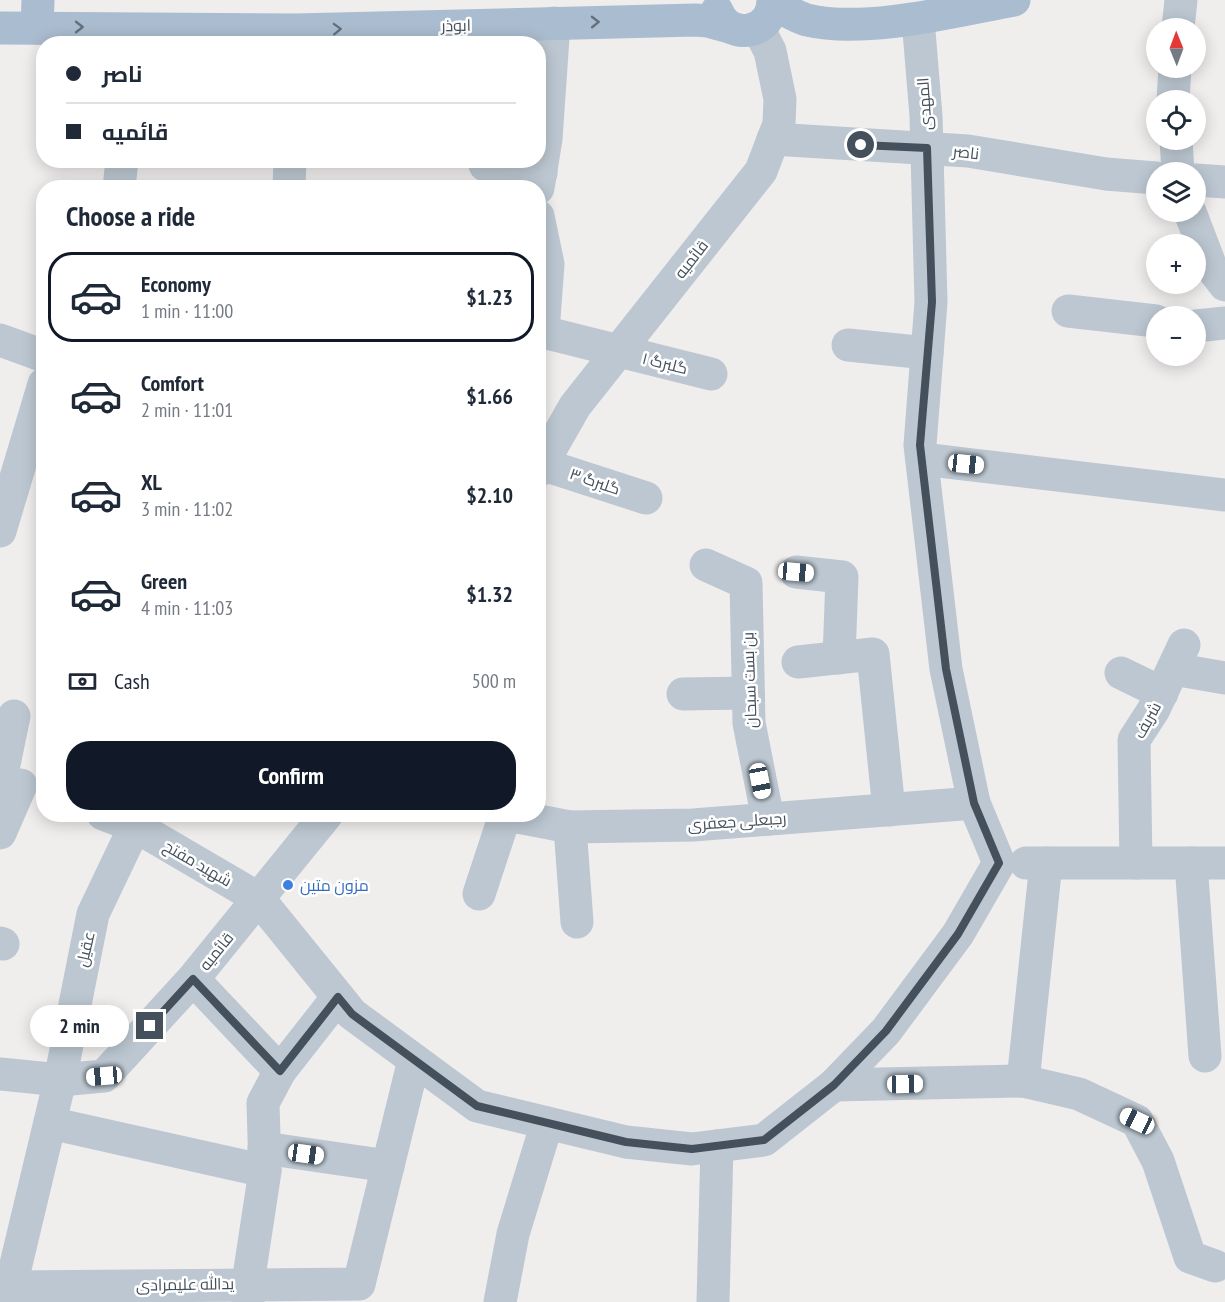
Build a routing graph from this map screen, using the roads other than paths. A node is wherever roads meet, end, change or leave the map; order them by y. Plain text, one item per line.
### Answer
1 (1012, 0) edge
2 (1180, 0) edge
3 (750, 12) edge
4 (38, 14) edge
5 (1179, 18) edge
6 (918, 19) junction
7 (554, 23) junction
8 (0, 28) edge
9 (135, 36) edge
10 (314, 36) edge
11 (546, 139) edge
12 (773, 139) junction
13 (927, 148) junction
14 (496, 168) edge
15 (1146, 177) edge
16 (540, 180) edge
17 (1206, 181) edge
18 (1225, 182) edge
19 (1194, 222) edge
20 (546, 254) edge
21 (1225, 284) edge
22 (546, 291) edge
23 (1068, 311) dead end
24 (1146, 320) edge
25 (1225, 323) edge
26 (1206, 325) edge
27 (546, 333) edge
28 (0, 340) edge
29 (848, 345) dead end
30 (618, 351) junction
31 (36, 353) edge
32 (927, 353) junction
33 (711, 374) dead end
34 (36, 406) edge
35 (546, 455) edge
36 (922, 459) junction
37 (546, 468) edge
38 (6, 488) edge
39 (1225, 495) edge
40 (646, 498) dead end
41 (0, 531) edge
42 (706, 565) dead end
43 (796, 572) dead end
44 (840, 658) junction
45 (798, 662) dead end
46 (1173, 669) junction
47 (1121, 673) dead end
48 (1225, 678) edge
49 (748, 693) junction
50 (683, 694) dead end
51 (14, 716) dead end
52 (16, 784) edge
53 (974, 803) junction
54 (890, 810) junction
55 (768, 819) junction
56 (135, 822) edge
57 (139, 822) edge
58 (320, 822) edge
59 (501, 822) edge
60 (542, 822) edge
61 (570, 827) junction
62 (0, 833) edge
63 (999, 863) junction
64 (1046, 863) junction
65 (1136, 863) junction
66 (1191, 863) junction
67 (1225, 863) edge
68 (479, 894) dead end
69 (258, 898) junction
70 (577, 922) dead end
71 (193, 979) junction
72 (338, 997) junction
73 (1205, 1056) dead end
74 (414, 1060) junction
75 (280, 1071) junction
76 (0, 1074) edge
77 (60, 1080) junction
78 (1023, 1082) junction
79 (834, 1085) junction
80 (50, 1123) junction
81 (547, 1123) junction
82 (717, 1146) junction
83 (265, 1160) junction
84 (388, 1166) junction
85 (1215, 1266) dead end
86 (248, 1293) edge
87 (9, 1295) edge
88 (500, 1302) edge
89 (713, 1302) edge

1 - 6 main road, ابوذر
2 - 5 street
3 - 6 main road, ابوذر
7 -> 3 main road, ابوذر
3 - 12 street, قائمیه
4 - 8 main road, ابوذر
4 -> 9 main road, ابوذر
6 - 13 street, المهدی
10 -> 7 main road, ابوذر
7 - 11 street
12 - 13 street, ناصر
12 - 30 street, قائمیه
13 - 15 street, ناصر
13 - 32 street, المهدی
14 - 16 street
17 - 18 street
19 - 21 street
20 - 22 street, گلبرگ ۱
23 - 24 street
25 - 26 street
27 - 30 street, گلبرگ ۱
28 - 31 street
29 - 32 street
30 - 33 street, گلبرگ ۱
30 - 35 street, قائمیه
32 - 36 street, المهدی
34 - 38 street
36 - 39 street
36 - 53 street, المهدی
37 - 40 street, گلبرگ ۳
38 - 41 street
42 - 49 street, بن بست سبحان
43 - 44 street
44 - 45 street
44 - 54 street
46 - 47 street
46 - 48 street
46 - 65 street, شریف
49 - 50 street
49 - 55 street, بن بست سبحان
51 - 52 street
52 - 62 street
53 - 54 street, رجبعلی جعفری
53 - 63 street, المهدی
54 - 55 street, رجبعلی جعفری
55 - 61 street, رجبعلی جعفری
56 - 77 street, عقیل
57 - 69 street, شهید مفتح
58 - 69 street, قائمیه
59 - 68 street
60 - 61 street, رجبعلی جعفری
61 - 70 street
63 - 64 street
63 - 79 street
64 - 65 street
64 - 78 street
65 - 66 street
66 - 67 street
66 - 73 street
69 - 71 street, قائمیه
69 - 72 street
71 - 75 street
71 - 77 street, قائمیه
72 - 74 street
72 - 75 street
74 - 81 street
74 - 84 street
75 - 83 street
76 - 77 street, قائمیه
77 - 80 street, عقیل
78 - 79 street
78 - 85 street
79 - 82 street
80 - 83 street
80 - 87 street, عقیل
81 - 82 street
81 - 88 street
82 - 89 street
83 - 84 street
83 - 86 street
84 - 86 street, یدالله علیمرادی
86 - 87 street, یدالله علیمرادی

